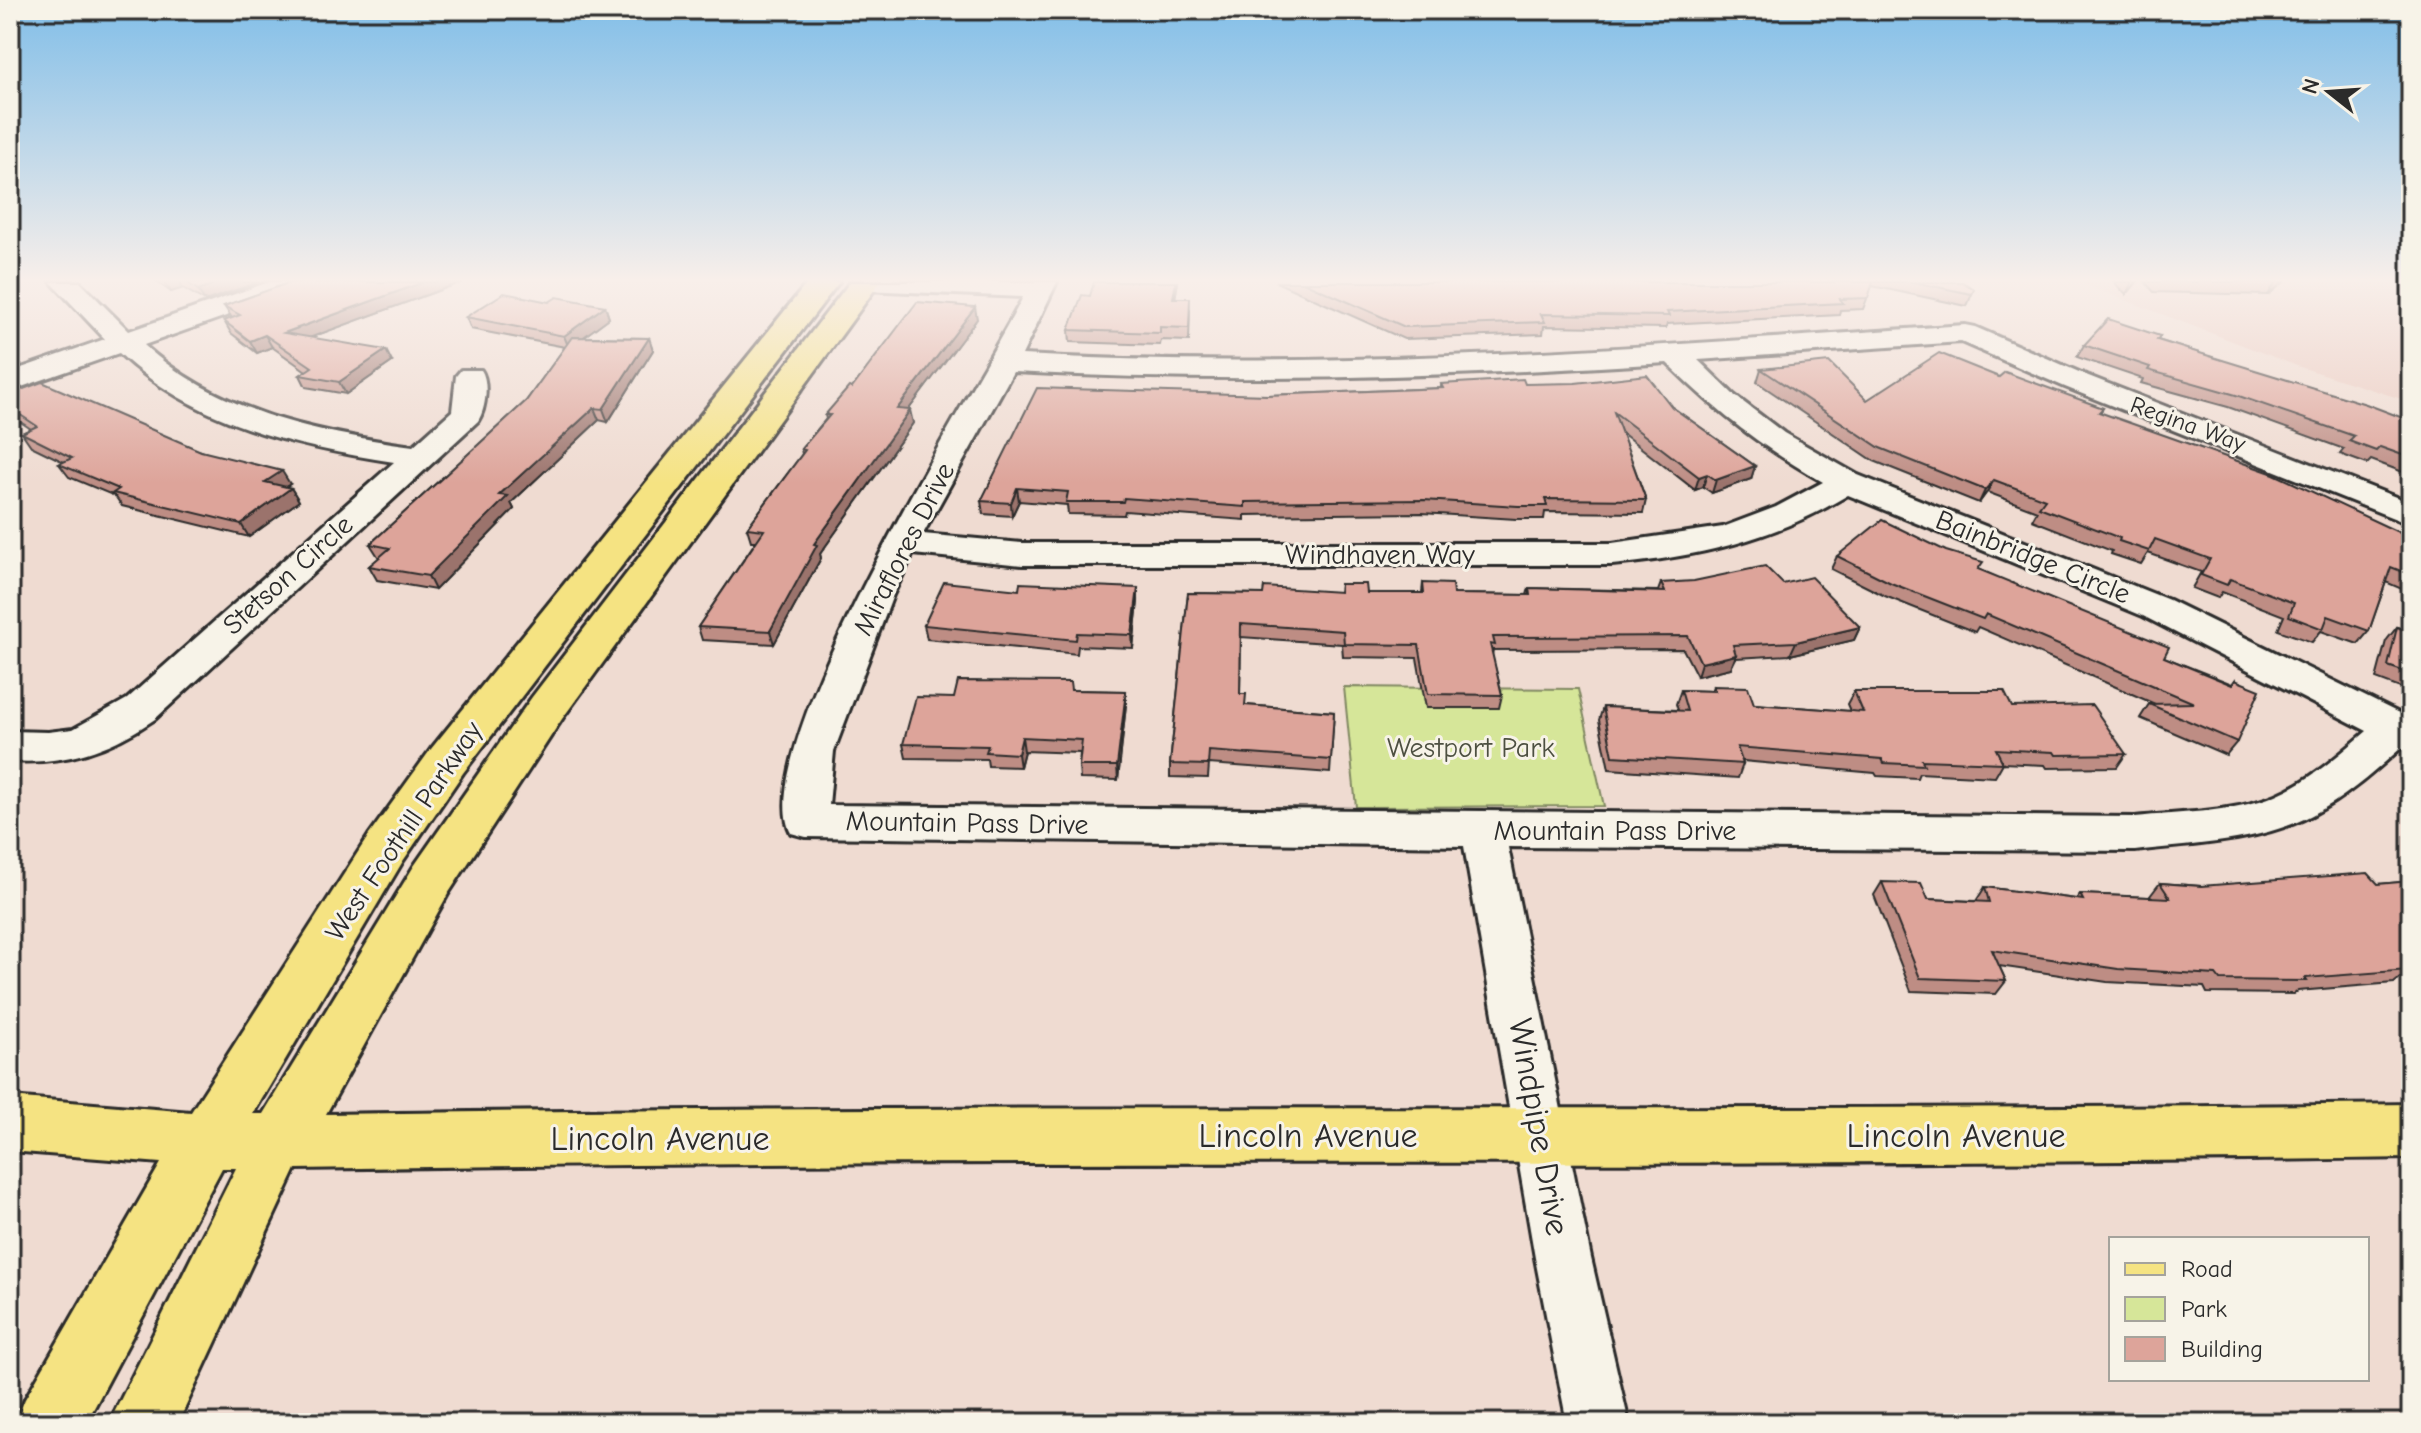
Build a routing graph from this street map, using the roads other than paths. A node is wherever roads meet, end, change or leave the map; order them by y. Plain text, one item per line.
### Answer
1 (106, 349) edge
2 (134, 349) edge
3 (771, 349) edge
4 (815, 349) edge
5 (1011, 349) edge
6 (1721, 349) edge
7 (1998, 349) edge
8 (1673, 352) junction
9 (1004, 363) junction
10 (471, 376) dead end
11 (10, 382) edge
12 (418, 456) junction
13 (1846, 482) junction
14 (2411, 515) edge
15 (901, 542) junction
16 (2403, 732) edge
17 (10, 746) edge
18 (806, 821) joint
19 (1483, 830) junction
20 (10, 1124) edge
21 (2411, 1131) edge
22 (1541, 1135) junction
23 (206, 1140) junction
24 (279, 1142) junction
25 (49, 1423) edge
26 (143, 1423) edge
27 (1598, 1423) edge

1 - 11 street
2 - 12 street
3 - 23 main road, West Foothill Parkway
4 - 24 main road, West Foothill Parkway
5 - 9 street, Miraflores Drive
6 - 8 street, Regina Way
7 - 14 street, Regina Way
8 - 9 street
8 - 13 street, Bainbridge Circle
9 - 15 street, Miraflores Drive
10 - 12 street, Stetson Circle
12 - 17 street, Stetson Circle
13 - 15 street, Windhaven Way
13 - 16 street, Bainbridge Circle
15 - 18 street, Miraflores Drive
16 - 19 street, Mountain Pass Drive
18 - 19 street, Mountain Pass Drive
19 - 22 street, Windpipe Drive
20 - 23 main road, Lincoln Avenue
21 - 22 main road, Lincoln Avenue
22 - 24 main road, Lincoln Avenue
22 - 27 street, Windpipe Drive
23 - 24 main road, Lincoln Avenue
23 - 25 main road, West Foothill Parkway
24 - 26 main road, West Foothill Parkway

